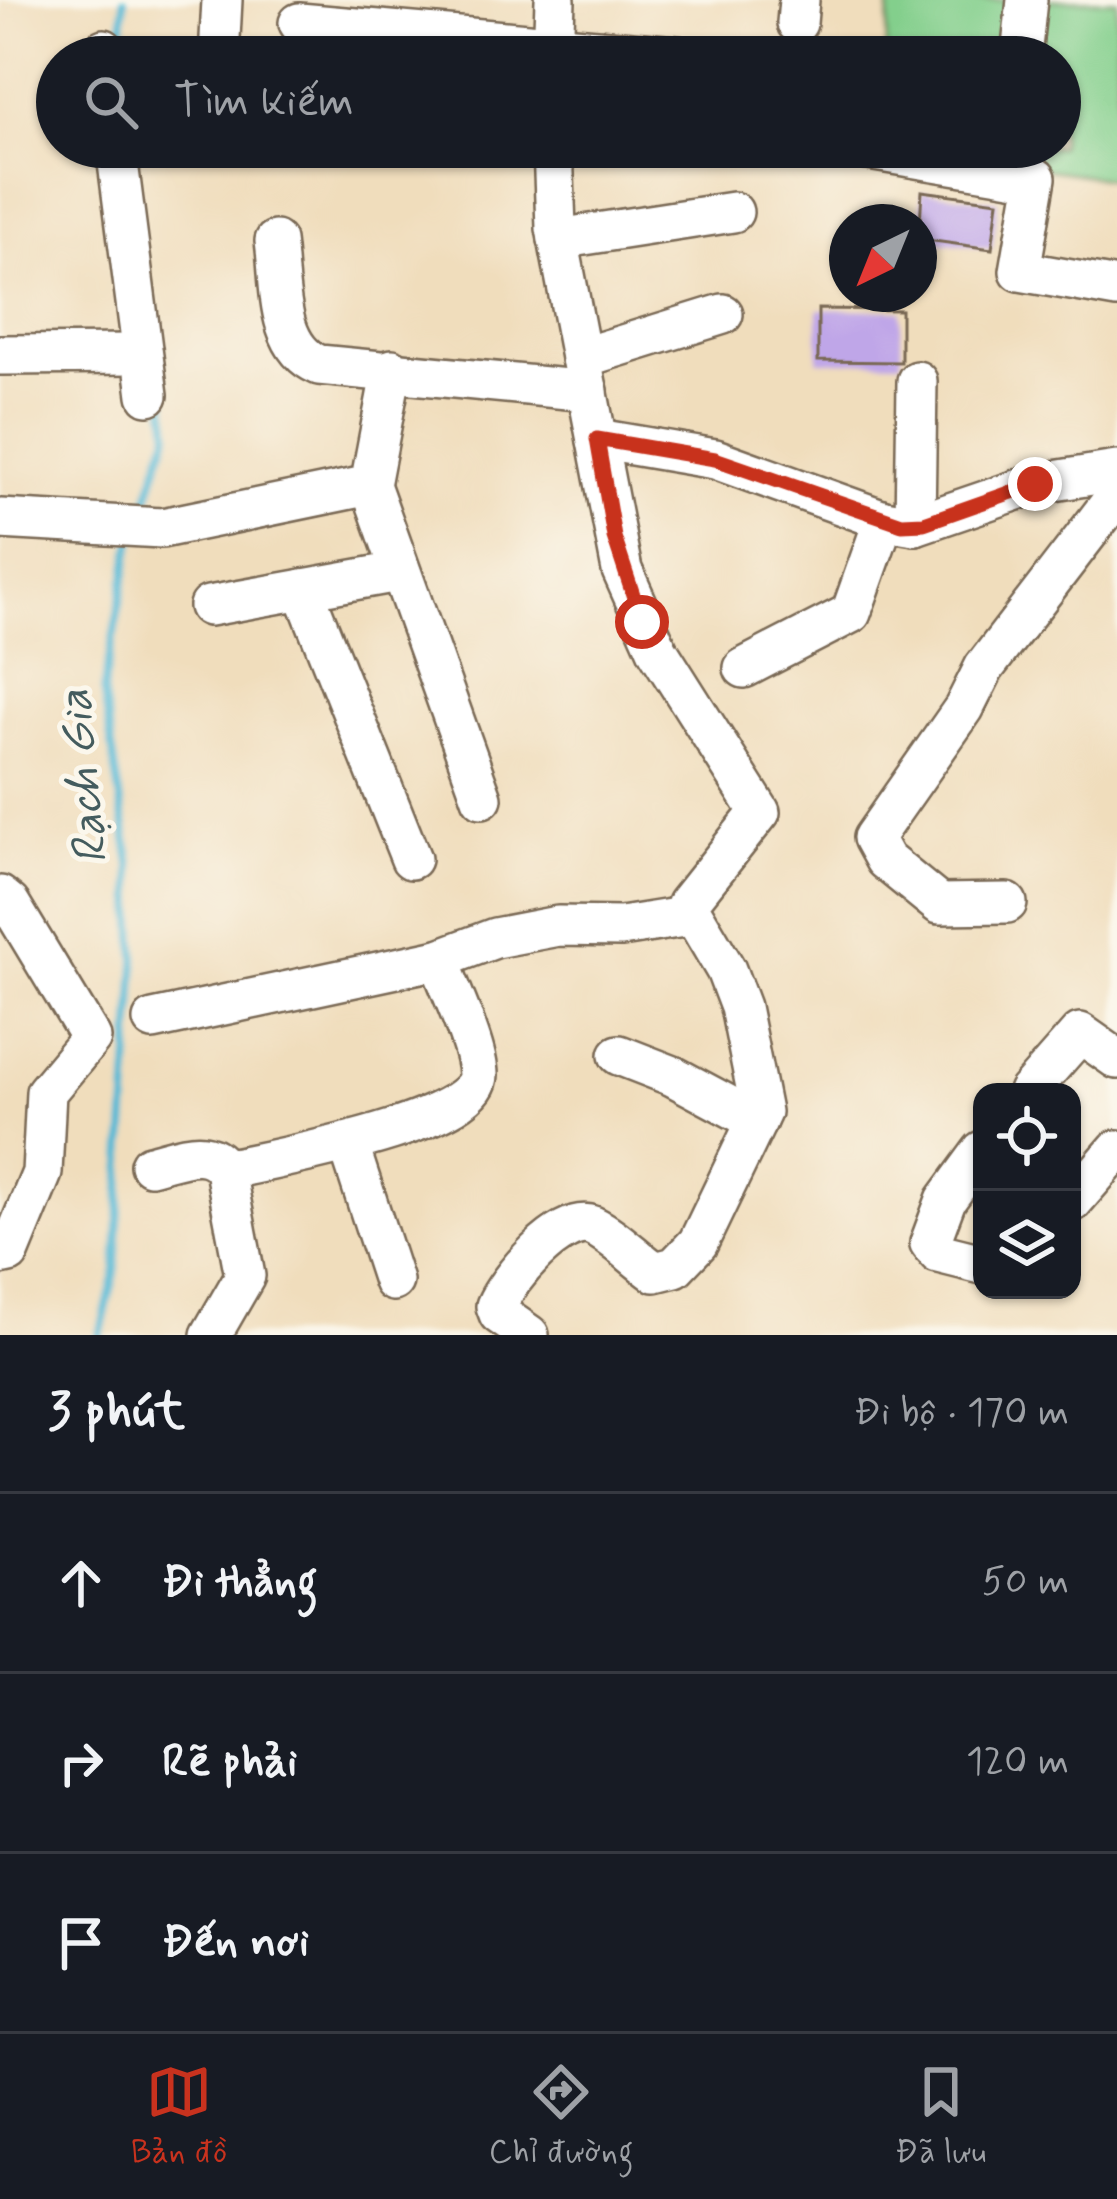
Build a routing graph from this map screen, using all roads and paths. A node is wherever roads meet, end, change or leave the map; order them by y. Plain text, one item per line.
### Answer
1 (222, 0) edge
2 (555, 0) edge
3 (1027, 0) edge
4 (299, 22) dead end
5 (220, 36) edge
6 (418, 36) edge
7 (554, 36) edge
8 (1023, 36) edge
9 (118, 168) edge
10 (554, 168) edge
11 (976, 168) edge
12 (733, 212) dead end
13 (558, 239) junction
14 (275, 241) dead end
15 (1117, 288) edge
16 (723, 314) dead end
17 (140, 354) junction
18 (0, 355) edge
19 (392, 369) junction
20 (584, 374) junction
21 (917, 381) dead end
22 (148, 395) dead end
23 (597, 439) junction
24 (1117, 471) edge
25 (370, 485) junction
26 (1117, 495) edge
27 (0, 519) edge
28 (899, 522) junction
29 (398, 572) junction
30 (303, 589) junction
31 (209, 606) dead end
32 (744, 668) dead end
33 (482, 798) dead end
34 (411, 859) dead end
35 (0, 896) edge
36 (1007, 903) dead end
37 (690, 916) junction
38 (439, 959) junction
39 (153, 1020) dead end
40 (620, 1055) dead end
41 (1117, 1059) edge
42 (1036, 1083) edge
43 (757, 1121) junction
44 (348, 1143) junction
45 (1117, 1150) edge
46 (973, 1163) edge
47 (150, 1165) dead end
48 (224, 1170) junction
49 (1081, 1192) edge
50 (0, 1256) edge
51 (973, 1262) edge
52 (394, 1281) dead end
53 (514, 1325) edge
54 (211, 1335) edge

1 - 5 street
2 - 7 street
3 - 8 street
4 - 6 street
9 - 17 street
10 - 13 street
11 - 15 street
12 - 13 street
13 - 20 street
14 - 19 street
16 - 20 street
17 - 18 street
17 - 22 street
19 - 20 street
19 - 25 street
20 - 23 street
21 - 28 street
23 - 28 street
23 - 37 street
24 - 28 street
25 - 27 street
25 - 29 street
26 - 36 street
28 - 32 street
29 - 30 street
29 - 33 street
30 - 31 street
30 - 34 street
35 - 50 street
37 - 38 street
37 - 43 street
38 - 39 street
38 - 44 street
40 - 43 street
41 - 42 street
43 - 53 street
44 - 48 street
44 - 52 street
45 - 49 street
46 - 51 street
47 - 48 street
48 - 54 street

